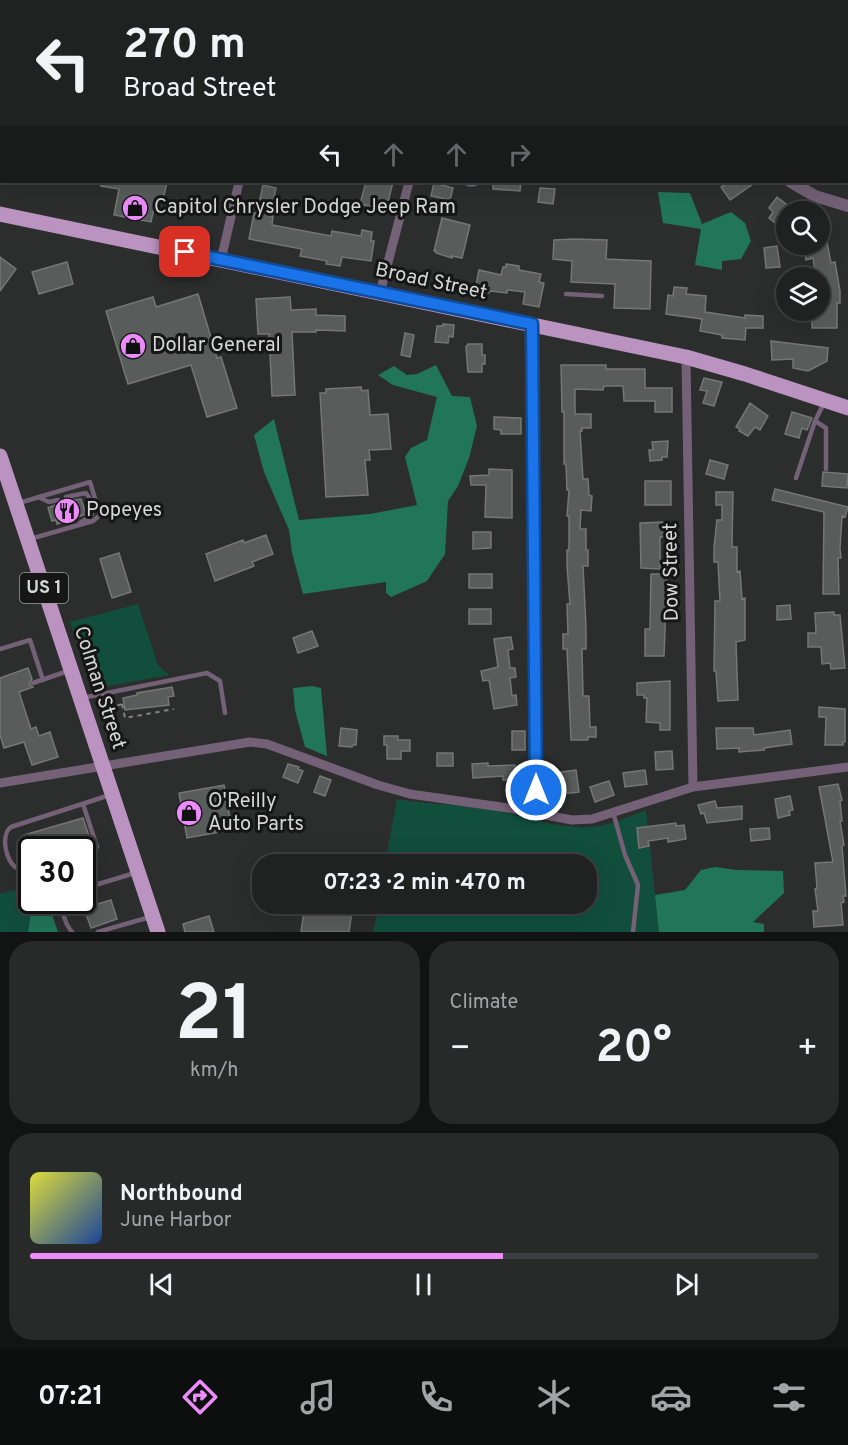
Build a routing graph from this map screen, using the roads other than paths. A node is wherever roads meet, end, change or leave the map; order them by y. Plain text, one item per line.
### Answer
1 (239, 183) edge
2 (409, 183) edge
3 (793, 183) edge
4 (848, 206) edge
5 (0, 214) edge
6 (221, 260) junction
7 (380, 293) junction
8 (566, 294) dead end
9 (602, 296) dead end
10 (532, 324) junction
11 (686, 357) junction
12 (825, 400) junction
13 (848, 408) edge
14 (815, 421) junction
15 (0, 456) edge
16 (826, 469) dead end
17 (796, 478) dead end
18 (38, 497) junction
19 (66, 497) dead end
20 (58, 500) dead end
21 (16, 504) junction
22 (75, 526) junction
23 (28, 540) junction
24 (0, 650) edge
25 (71, 670) junction
26 (43, 680) junction
27 (33, 683) dead end
28 (80, 699) junction
29 (225, 713) dead end
30 (103, 766) junction
31 (848, 767) edge
32 (0, 783) edge
33 (693, 787) junction
34 (112, 795) junction
35 (83, 804) junction
36 (613, 812) junction
37 (536, 814) junction
38 (93, 836) edge
39 (18, 869) edge
40 (138, 872) junction
41 (96, 885) edge
42 (64, 914) edge
43 (153, 916) junction
44 (72, 932) edge
45 (98, 932) edge
46 (158, 932) edge
47 (633, 932) edge

1 - 6 street
2 - 7 street
3 - 4 street
5 - 6 main road, Broad Street
6 - 7 main road, Broad Street
7 - 10 main road, Broad Street
8 - 9 lane
10 - 11 main road, Broad Street
10 - 37 street
11 - 12 main road, Broad Street
11 - 33 street, Dow Street
12 - 13 main road, Broad Street
12 - 14 lane
14 - 16 lane
14 - 17 lane
15 - 21 main road, Colman Street / US 1
18 - 20 lane
18 - 21 lane
18 - 22 lane
19 - 22 lane
21 - 23 main road, Colman Street / US 1
22 - 23 lane
23 - 25 main road, Colman Street / US 1
24 - 26 lane
25 - 26 lane
25 - 28 main road, Colman Street / US 1
26 - 27 lane
28 - 29 lane
28 - 30 main road, Colman Street / US 1
30 - 32 street
30 - 34 main road, Colman Street / US 1
30 - 37 street
31 - 33 street
33 - 36 street
34 - 35 lane
34 - 40 main road, Colman Street / US 1
35 - 38 lane
35 - 39 lane
36 - 37 street
36 - 47 lane
40 - 41 lane
40 - 43 main road, Colman Street / US 1
42 - 44 lane
43 - 45 lane
43 - 46 main road, Colman Street / US 1

